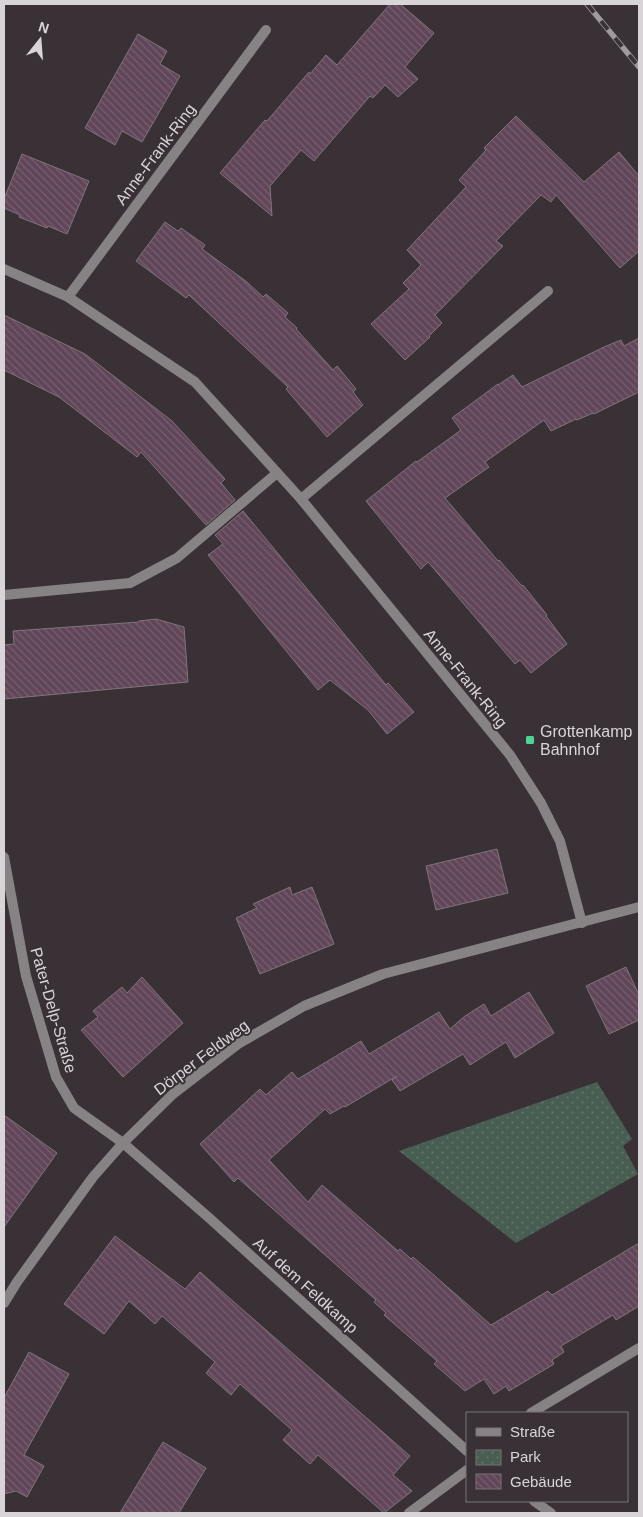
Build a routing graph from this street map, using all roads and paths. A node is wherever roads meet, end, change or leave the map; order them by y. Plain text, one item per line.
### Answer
1 (266, 30) dead end
2 (4, 269) edge
3 (548, 291) dead end
4 (68, 297) junction
5 (277, 473) junction
6 (301, 499) junction
7 (4, 595) edge
8 (4, 857) edge
9 (639, 907) edge
10 (582, 923) junction
11 (123, 1143) junction
12 (4, 1303) edge
13 (639, 1348) edge
14 (533, 1412) edge
15 (466, 1450) edge
16 (466, 1471) edge
17 (535, 1502) edge
18 (409, 1513) edge
19 (551, 1513) edge

1 - 4 street, Anne-Frank-Ring
2 - 4 street, Anne-Frank-Ring
3 - 6 street
4 - 5 street, Anne-Frank-Ring
5 - 6 street, Anne-Frank-Ring
5 - 7 street
6 - 10 street, Anne-Frank-Ring
8 - 11 street, Pater-Delp-Straße
9 - 10 street, Dörper Feldweg
10 - 11 street, Dörper Feldweg
11 - 12 street, Dörper Feldweg
11 - 15 street, Auf dem Feldkamp
13 - 14 street
16 - 18 street
17 - 19 street

